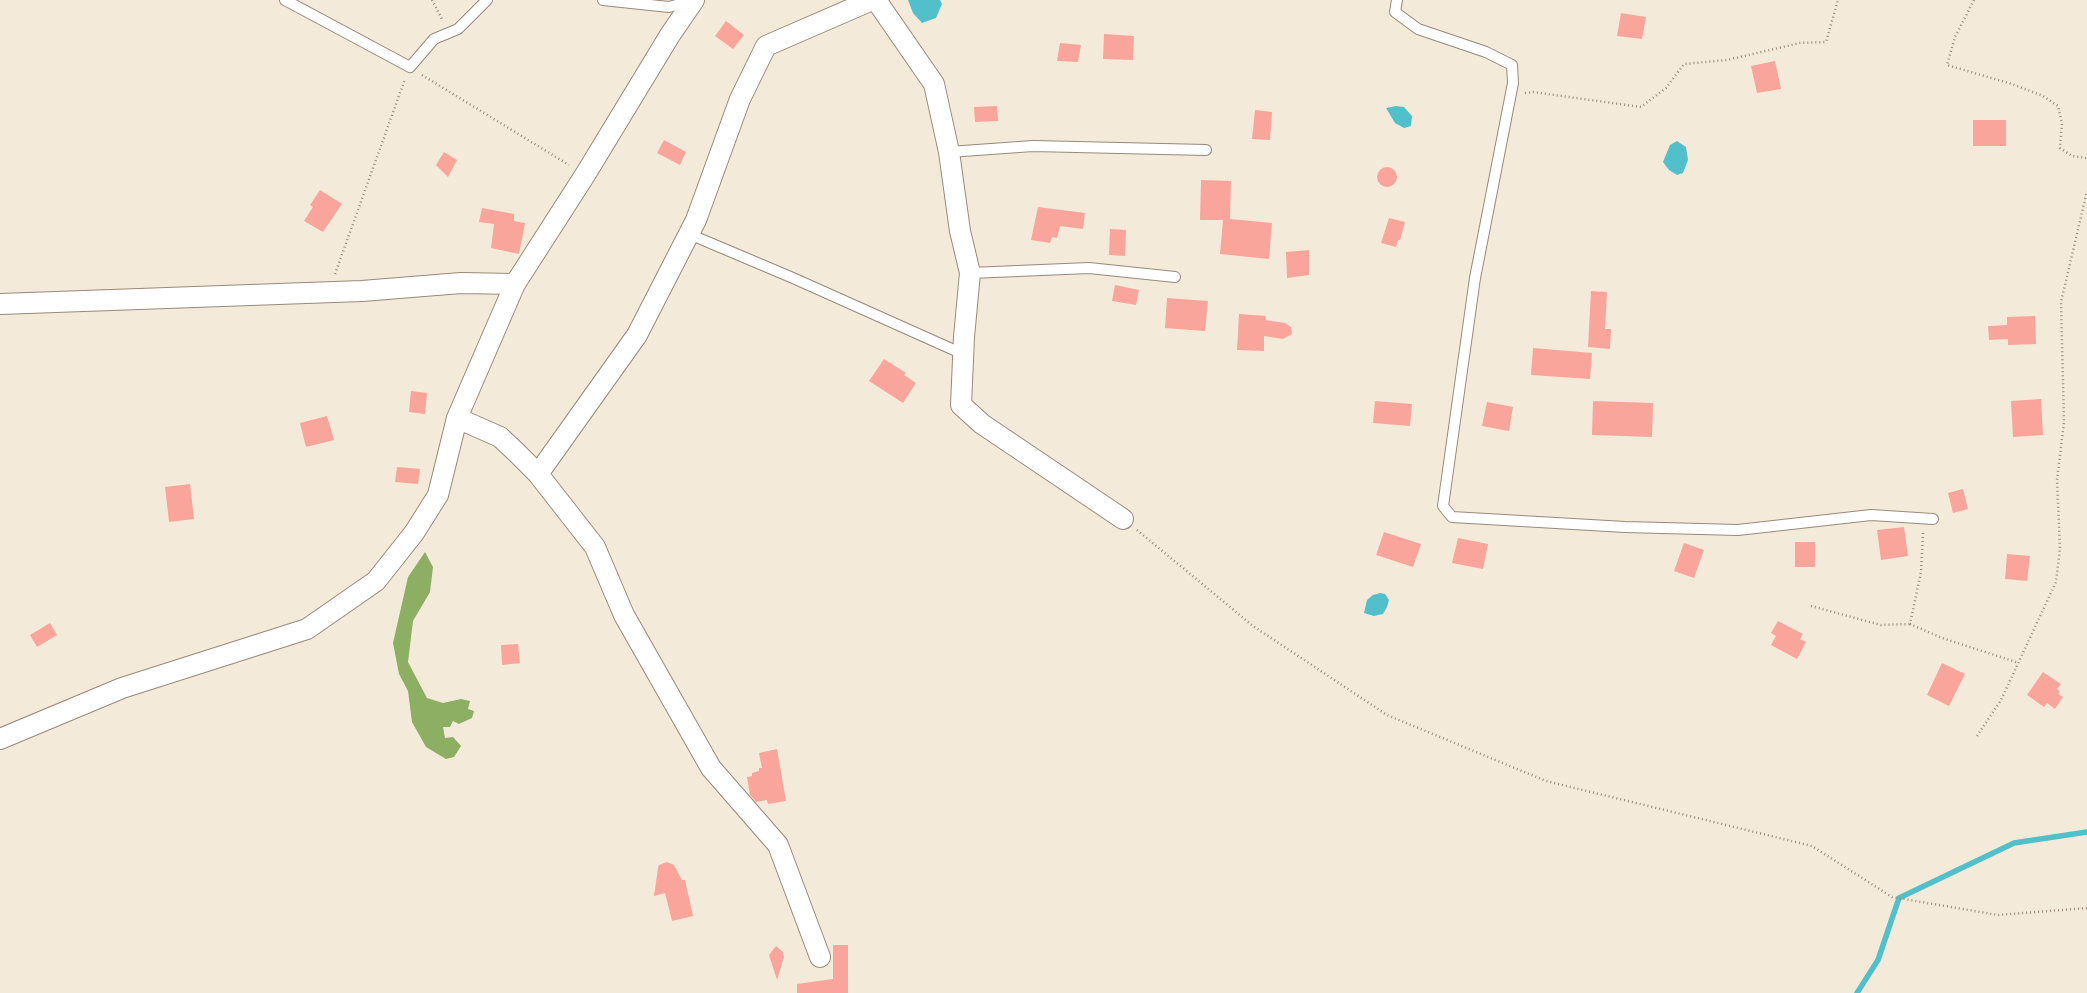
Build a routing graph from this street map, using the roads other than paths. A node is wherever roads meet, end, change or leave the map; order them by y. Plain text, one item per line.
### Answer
1 (285, 0) edge
2 (487, 0) edge
3 (603, 0) edge
4 (694, 0) edge
5 (872, 0) edge
6 (876, 0) edge
7 (1397, 0) edge
8 (1206, 150) dead end
9 (950, 152) junction
10 (689, 234) junction
11 (970, 273) junction
12 (1175, 277) dead end
13 (515, 284) junction
14 (0, 304) edge
15 (963, 354) junction
16 (457, 418) junction
17 (538, 474) junction
18 (1123, 519) road end
19 (1929, 519) road end
20 (0, 739) edge
21 (820, 957) dead end

1 - 2 lane
3 - 4 lane
4 - 13 street
5 - 10 street
6 - 9 street
7 - 19 lane
8 - 9 lane
9 - 11 street
10 - 15 lane
10 - 17 street
11 - 12 lane
11 - 15 street
13 - 14 street
13 - 16 street
15 - 18 street
16 - 17 street
16 - 20 street
17 - 21 street

